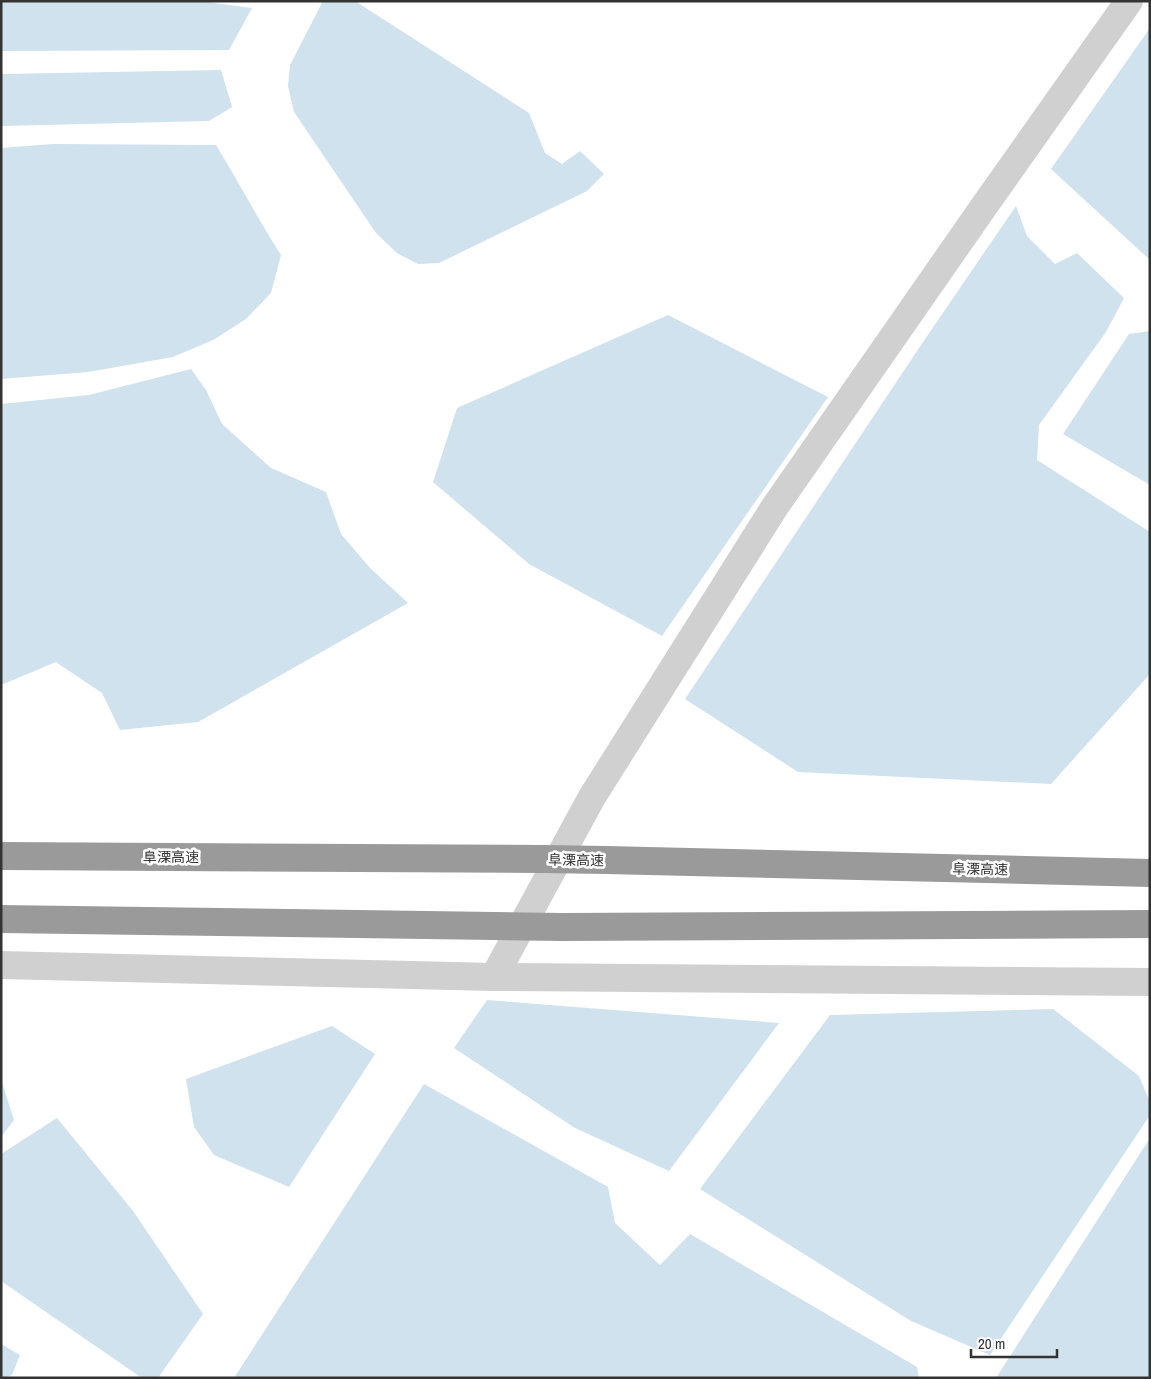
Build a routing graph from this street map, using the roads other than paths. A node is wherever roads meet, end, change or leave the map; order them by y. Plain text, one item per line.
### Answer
1 (1129, 1) edge
2 (1, 856) edge
3 (1150, 873) edge
4 (1, 919) edge
5 (1150, 924) edge
6 (1, 965) edge
7 (494, 977) junction
8 (1150, 982) edge

1 - 7 street
2 - 3 highway, 阜溧高速, bridge
4 - 5 highway, bridge
6 - 7 street
7 - 8 street

